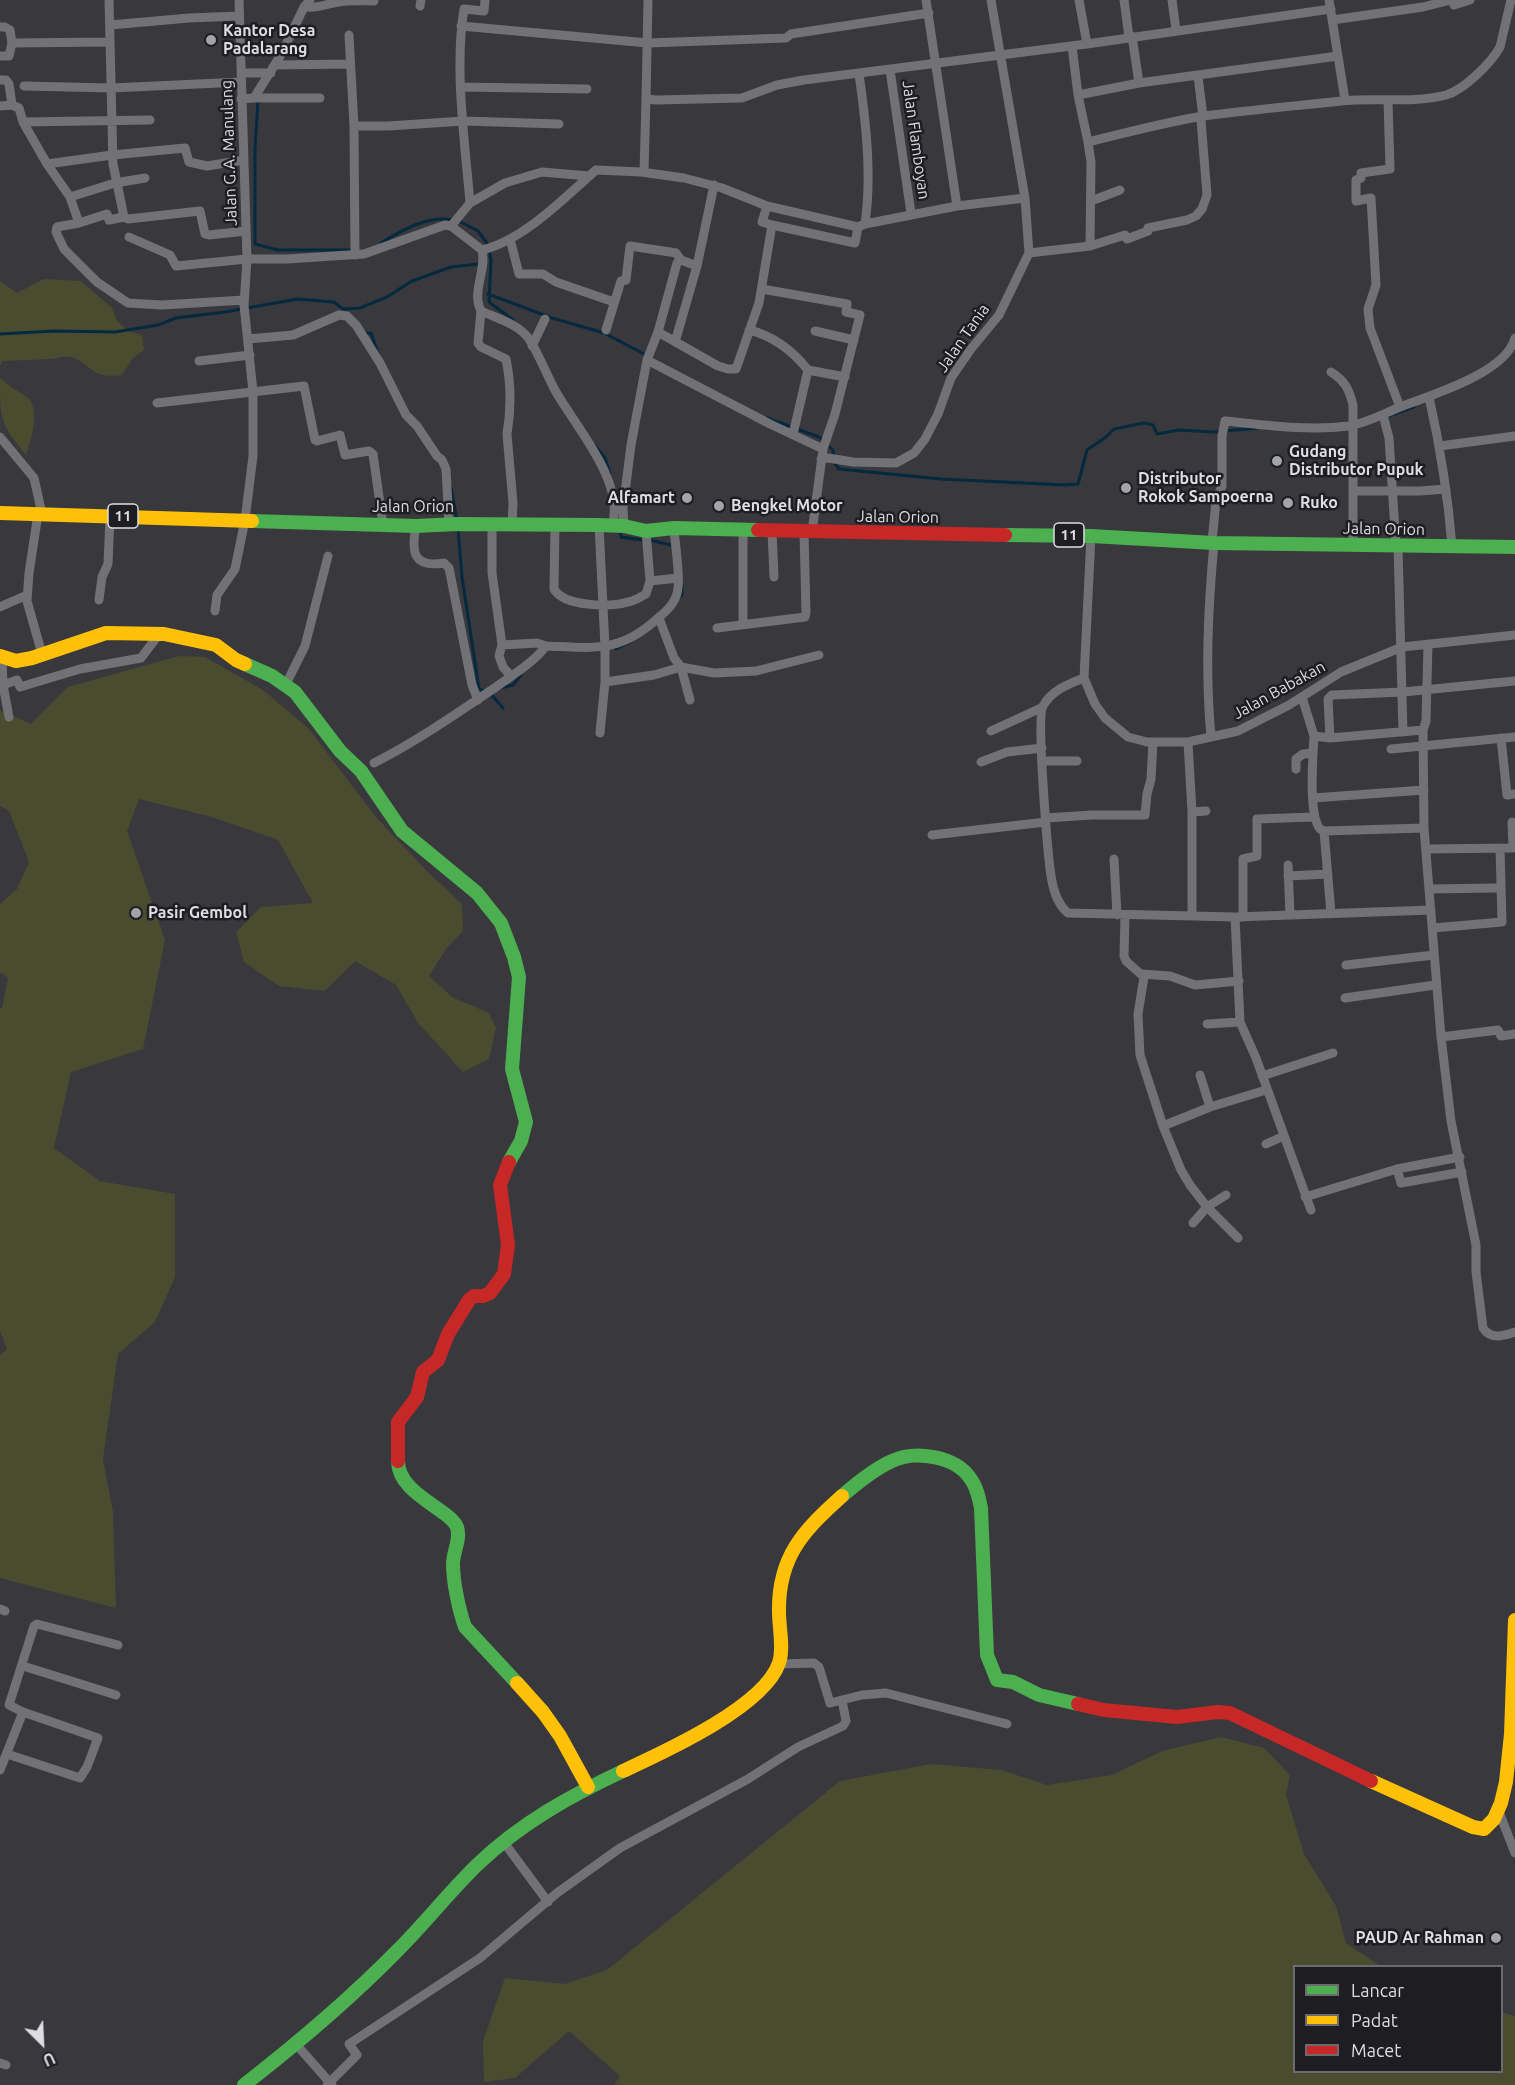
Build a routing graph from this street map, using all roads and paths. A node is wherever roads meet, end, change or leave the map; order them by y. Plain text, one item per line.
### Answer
1 (109, 0) edge
2 (239, 0) edge
3 (485, 0) edge
4 (648, 0) edge
5 (926, 0) edge
6 (991, 0) edge
7 (1079, 0) edge
8 (1124, 0) edge
9 (1172, 0) edge
10 (1451, 0) edge
11 (1470, 0) edge
12 (1511, 0) edge
13 (374, 1) edge
14 (308, 6) edge
15 (1331, 10) edge
16 (928, 13) junction
17 (239, 16) junction
18 (110, 25) junction
19 (461, 26) junction
20 (0, 27) edge
21 (1176, 30) junction
22 (349, 35) dead end
23 (1131, 36) junction
24 (110, 42) junction
25 (12, 43) junction
26 (648, 43) junction
27 (1087, 44) junction
28 (1071, 46) junction
29 (1000, 55) junction
30 (0, 56) edge
31 (1338, 56) junction
32 (937, 62) junction
33 (350, 64) junction
34 (277, 67) junction
35 (891, 70) junction
36 (859, 74) junction
37 (1198, 76) junction
38 (241, 78) junction
39 (0, 80) edge
40 (1139, 83) junction
41 (24, 86) dead end
42 (461, 87) junction
43 (111, 88) junction
44 (587, 89) dead end
45 (1078, 95) junction
46 (258, 98) junction
47 (320, 98) dead end
48 (241, 99) junction
49 (646, 99) junction
50 (1345, 100) junction
51 (1388, 100) junction
52 (12, 105) junction
53 (0, 106) edge
54 (1203, 117) junction
55 (150, 120) dead end
56 (464, 121) junction
57 (23, 122) junction
58 (110, 122) junction
59 (559, 124) dead end
60 (354, 126) junction
61 (1088, 142) junction
62 (112, 155) junction
63 (244, 160) junction
64 (47, 164) junction
65 (644, 172) junction
66 (589, 176) junction
67 (145, 178) dead end
68 (115, 183) junction
69 (714, 185) junction
70 (1120, 190) dead end
71 (70, 197) junction
72 (1025, 198) junction
73 (1091, 201) junction
74 (470, 203) junction
75 (767, 206) junction
76 (957, 206) junction
77 (911, 213) junction
78 (123, 217) junction
79 (455, 222) junction
80 (78, 223) junction
81 (772, 225) junction
82 (861, 225) junction
83 (246, 231) junction
84 (129, 237) dead end
85 (510, 239) junction
86 (1090, 246) junction
87 (356, 252) junction
88 (483, 253) junction
89 (1029, 253) junction
90 (247, 259) junction
91 (681, 260) junction
92 (696, 266) junction
93 (762, 289) junction
94 (244, 302) junction
95 (614, 302) junction
96 (481, 311) junction
97 (545, 319) dead end
98 (606, 330) dead end
99 (749, 330) junction
100 (815, 331) dead end
101 (658, 332) junction
102 (249, 339) junction
103 (854, 340) junction
104 (675, 342) junction
105 (1514, 345) edge
106 (532, 346) junction
107 (250, 355) junction
108 (648, 356) junction
109 (198, 361) dead end
110 (808, 370) junction
111 (1331, 372) dead end
112 (845, 377) junction
113 (253, 392) junction
114 (1430, 399) junction
115 (157, 403) dead end
116 (1400, 407) junction
117 (1384, 417) junction
118 (1354, 427) junction
119 (794, 430) junction
120 (1515, 436) edge
121 (0, 437) edge
122 (824, 444) junction
123 (1440, 446) junction
124 (824, 458) junction
125 (1446, 489) junction
126 (1354, 491) junction
127 (1393, 491) junction
128 (0, 513) edge
129 (40, 514) junction
130 (110, 516) junction
131 (245, 520) junction
132 (452, 524) junction
133 (492, 524) junction
134 (383, 525) junction
135 (512, 525) junction
136 (555, 525) junction
137 (614, 525) junction
138 (416, 526) junction
139 (674, 528) junction
140 (743, 530) junction
141 (646, 531) junction
142 (772, 531) junction
143 (808, 532) junction
144 (1091, 536) junction
145 (1213, 543) junction
146 (1353, 545) junction
147 (1452, 546) junction
148 (1397, 547) junction
149 (1515, 547) edge
150 (328, 556) dead end
151 (774, 577) dead end
152 (678, 578) junction
153 (650, 581) junction
154 (27, 595) junction
155 (99, 600) dead end
156 (603, 604) junction
157 (0, 607) edge
158 (215, 611) dead end
159 (659, 618) junction
160 (743, 624) junction
161 (717, 628) dead end
162 (159, 634) junction
163 (1515, 635) edge
164 (1428, 644) junction
165 (502, 645) junction
166 (546, 646) junction
167 (605, 647) junction
168 (1402, 647) junction
169 (42, 654) junction
170 (819, 655) dead end
171 (1, 657) edge
172 (681, 668) junction
173 (511, 676) junction
174 (1084, 678) junction
175 (1515, 681) edge
176 (605, 682) junction
177 (286, 684) junction
178 (3, 685) junction
179 (1427, 689) junction
180 (1403, 692) junction
181 (1302, 697) junction
182 (479, 699) junction
183 (690, 699) dead end
184 (1041, 708) junction
185 (9, 717) dead end
186 (1423, 730) junction
187 (991, 731) dead end
188 (1403, 732) junction
189 (600, 733) dead end
190 (1314, 736) junction
191 (1515, 736) edge
192 (1211, 737) junction
193 (1330, 738) junction
194 (1501, 738) junction
195 (1153, 742) junction
196 (1188, 742) junction
197 (1424, 746) junction
198 (1042, 748) junction
199 (1391, 749) dead end
200 (1313, 753) junction
201 (1043, 761) junction
202 (1077, 761) dead end
203 (981, 762) dead end
204 (374, 764) dead end
205 (1296, 769) dead end
206 (1424, 790) junction
207 (1515, 794) edge
208 (1314, 798) junction
209 (1206, 811) dead end
210 (1192, 812) junction
211 (1314, 817) junction
212 (1046, 820) junction
213 (1512, 822) dead end
214 (1424, 828) junction
215 (1324, 831) junction
216 (932, 835) dead end
217 (1500, 848) junction
218 (1426, 849) junction
219 (1114, 859) dead end
220 (1288, 865) dead end
221 (1328, 874) junction
222 (1288, 876) junction
223 (1496, 888) dead end
224 (1430, 889) junction
225 (1431, 910) junction
226 (1331, 914) junction
227 (1121, 915) junction
228 (1290, 915) junction
229 (1192, 916) junction
230 (1239, 917) junction
231 (1433, 928) junction
232 (1434, 955) junction
233 (1346, 965) dead end
234 (1142, 974) junction
235 (1239, 981) junction
236 (1436, 985) junction
237 (1346, 998) dead end
238 (1240, 1022) junction
239 (1207, 1024) dead end
240 (1515, 1034) edge
241 (1440, 1037) junction
242 (1333, 1053) dead end
243 (1200, 1075) dead end
244 (1262, 1076) junction
245 (1266, 1090) junction
246 (1210, 1107) junction
247 (1163, 1126) junction
248 (1284, 1136) junction
249 (1266, 1144) dead end
250 (1460, 1157) junction
251 (1397, 1170) junction
252 (1462, 1172) junction
253 (1226, 1195) dead end
254 (1305, 1197) junction
255 (1207, 1207) junction
256 (1311, 1210) dead end
257 (1193, 1223) dead end
258 (1238, 1238) dead end
259 (1515, 1332) edge
260 (1515, 1620) edge
261 (118, 1645) dead end
262 (779, 1664) junction
263 (22, 1666) junction
264 (116, 1695) dead end
265 (842, 1700) junction
266 (23, 1712) junction
267 (1007, 1724) dead end
268 (7, 1754) junction
269 (0, 1770) edge
270 (588, 1787) junction
271 (1499, 1812) junction
272 (503, 1841) junction
273 (1515, 1853) edge
274 (548, 1902) junction
275 (296, 2043) junction
276 (329, 2084) edge
277 (244, 2085) edge

1 - 18 street
2 - 17 street, Jalan G.A. Manulang
3 - 19 street
4 - 26 street
5 - 16 street
6 - 29 street, Jalan Tania
7 - 27 street
8 - 23 street
9 - 21 street
10 - 11 street
10 - 15 street
12 - 51 street
13 - 14 street
14 - 34 street
15 - 21 street
15 - 31 street
16 - 26 street
16 - 32 street
17 - 18 street
17 - 38 street, Jalan G.A. Manulang
18 - 24 street
19 - 26 street
19 - 42 street
20 - 25 street
21 - 23 street
22 - 33 street
23 - 27 street
23 - 40 street
24 - 25 street
24 - 43 street
25 - 30 street
26 - 49 street
27 - 28 street
28 - 29 street
28 - 45 street
29 - 32 street
29 - 72 street, Jalan Tania
31 - 37 street
31 - 50 street
32 - 35 street
32 - 76 street
33 - 34 street
33 - 60 street
34 - 38 street
34 - 46 street
35 - 36 street
35 - 77 street, Jalan Flamboyan
36 - 49 street
36 - 82 street
37 - 40 street
37 - 54 street
38 - 43 street
38 - 48 street, Jalan G.A. Manulang
39 - 52 street
40 - 45 street
41 - 43 street
42 - 44 street
42 - 56 street
43 - 58 street
45 - 61 street
46 - 47 street
46 - 48 street
48 - 63 street, Jalan G.A. Manulang
49 - 65 street
50 - 51 street
50 - 54 street
51 - 116 street
52 - 53 street
52 - 57 street
54 - 61 street
54 - 86 street
55 - 58 street
56 - 59 street
56 - 60 street
56 - 74 street
57 - 58 street
57 - 64 street
58 - 62 street
60 - 87 street
61 - 73 street
62 - 63 street
62 - 64 street
62 - 68 street
63 - 83 street, Jalan G.A. Manulang
64 - 71 street
65 - 66 street
65 - 69 street
66 - 74 street
66 - 85 street
67 - 68 street
68 - 71 street
68 - 78 street
69 - 75 street
69 - 92 street
70 - 73 street
71 - 80 street
72 - 76 street
72 - 89 street, Jalan Tania
73 - 86 street
74 - 79 street
75 - 81 street
75 - 82 street
76 - 77 street
77 - 82 street
78 - 80 street
78 - 83 street
79 - 87 street
79 - 88 street
80 - 94 street
81 - 82 street
81 - 93 street
83 - 90 street, Jalan G.A. Manulang
84 - 90 street
85 - 88 street
85 - 95 street
86 - 89 street
87 - 90 street
88 - 96 street
89 - 124 street, Jalan Tania
90 - 94 street, Jalan G.A. Manulang
91 - 92 street
91 - 95 street
91 - 101 street
92 - 104 street
93 - 99 street
93 - 103 street
94 - 102 street, Jalan G.A. Manulang
95 - 98 street
96 - 106 street
96 - 135 street
97 - 106 street
99 - 104 street
99 - 110 street
100 - 103 street
101 - 104 street
101 - 108 street
102 - 107 street, Jalan G.A. Manulang
102 - 132 street
103 - 112 street
105 - 114 street
106 - 137 street
107 - 109 street
107 - 113 street, Jalan G.A. Manulang
108 - 119 street
108 - 137 street
110 - 112 street
110 - 119 street
111 - 118 street
112 - 122 street
113 - 115 street
113 - 131 street, Jalan G.A. Manulang
113 - 134 street
114 - 116 street
114 - 123 street
116 - 117 street
117 - 118 street
117 - 127 street
118 - 126 street
118 - 145 street
119 - 122 street
120 - 123 street
121 - 129 street
122 - 124 street
123 - 125 street
124 - 143 street
125 - 127 street
125 - 147 street
126 - 127 street
126 - 146 street
127 - 148 street
128 - 129 main road, 11
129 - 130 main road, 11
129 - 154 street
130 - 131 main road, 11
130 - 155 street
131 - 134 main road, Jalan Orion / 11
131 - 158 street, Jalan G.A. Manulang
132 - 133 main road, Jalan Orion / 11
132 - 138 main road, Jalan Orion / 11
133 - 135 main road, Jalan Orion / 11
133 - 165 street
134 - 138 main road, Jalan Orion / 11
135 - 136 main road, Jalan Orion / 11
136 - 137 main road, Jalan Orion / 11
136 - 156 street
137 - 141 main road, Jalan Orion / 11
137 - 156 street
138 - 182 street
139 - 140 main road, Jalan Orion / 11
139 - 141 main road, Jalan Orion / 11
139 - 152 street
140 - 142 main road, Jalan Orion / 11
140 - 160 street
141 - 153 street
142 - 143 main road, Jalan Orion / 11
142 - 151 street
143 - 144 main road, Jalan Orion / 11
143 - 160 street
144 - 145 main road, Jalan Orion / 11
144 - 174 street, Jalan Babakan
145 - 146 main road, Jalan Orion / 11
145 - 192 street
146 - 148 main road, Jalan Orion / 11
147 - 148 main road, Jalan Orion / 11
147 - 149 main road, Jalan Orion / 11
148 - 168 street
150 - 177 street
152 - 153 street
152 - 159 street
153 - 156 street
154 - 157 street
154 - 169 street
156 - 167 street
159 - 167 street
159 - 172 street
160 - 161 street
162 - 169 main road
162 - 177 main road
162 - 178 street
163 - 164 street, Jalan Babakan
164 - 168 street, Jalan Babakan
164 - 179 street
165 - 166 street
165 - 173 street
166 - 167 street
166 - 173 street
167 - 176 street
168 - 180 street
168 - 181 street, Jalan Babakan
169 - 171 main road
170 - 172 street
171 - 178 street
172 - 176 street
172 - 183 street
173 - 182 street
174 - 184 street
174 - 195 street, Jalan Babakan
175 - 179 street
176 - 189 street
177 - 270 main road
178 - 185 street
179 - 180 street
179 - 186 street
180 - 188 street
180 - 193 street
181 - 190 street
181 - 192 street, Jalan Babakan
182 - 204 street
184 - 187 street
184 - 198 street
186 - 188 street
186 - 197 street
188 - 193 street
190 - 193 street
190 - 200 street
191 - 194 street
192 - 196 street, Jalan Babakan
194 - 197 street
194 - 207 street
195 - 196 street, Jalan Babakan
195 - 212 street
196 - 210 street
197 - 199 street
197 - 206 street
198 - 201 street
198 - 203 street
200 - 205 street
200 - 208 street
201 - 202 street
201 - 212 street
206 - 208 street
206 - 214 street
208 - 211 street
209 - 210 street
210 - 229 street
211 - 215 street
211 - 230 street
212 - 216 street
212 - 227 street
213 - 217 street
214 - 215 street
214 - 218 street
215 - 221 street
217 - 218 street
217 - 231 street
218 - 224 street
219 - 227 street
220 - 222 street
221 - 222 street
221 - 226 street
222 - 228 street
223 - 224 street
224 - 225 street
225 - 226 street
225 - 231 street
226 - 228 street
227 - 229 street
227 - 234 street
228 - 230 street
229 - 230 street
230 - 235 street
231 - 232 street
232 - 233 street
232 - 236 street
234 - 235 street
234 - 247 street
235 - 238 street
236 - 237 street
236 - 241 street
238 - 239 street
238 - 244 street
240 - 241 street
241 - 250 street
242 - 244 street
243 - 246 street
244 - 245 street
245 - 246 street
245 - 248 street
246 - 247 street
247 - 255 street
248 - 249 street
248 - 254 street
250 - 251 street
250 - 252 street
251 - 252 street
251 - 254 street
252 - 259 street
253 - 255 street
254 - 256 street
255 - 257 street
255 - 258 street
260 - 271 main road
261 - 263 street
262 - 265 street
262 - 270 main road
262 - 271 main road
263 - 264 street
263 - 266 street
265 - 267 street
265 - 274 street
266 - 268 street
266 - 268 street
268 - 269 street
270 - 272 main road
271 - 273 street
272 - 274 street
272 - 275 main road
274 - 276 street
275 - 276 street
275 - 277 main road

